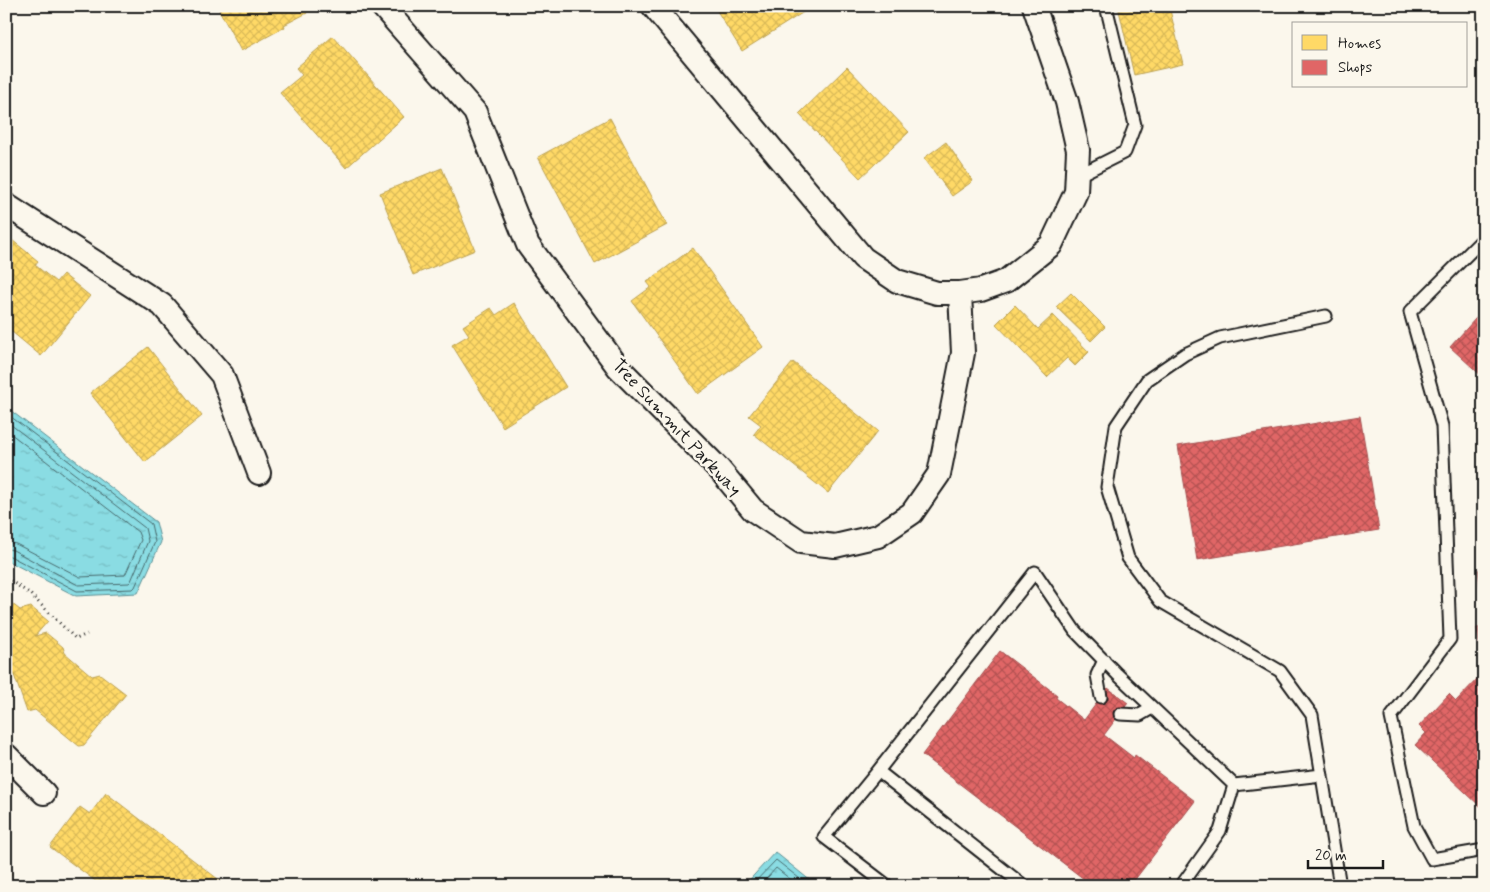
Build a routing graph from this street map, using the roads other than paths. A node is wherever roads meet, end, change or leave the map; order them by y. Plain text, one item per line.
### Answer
1 (382, 6) edge
2 (653, 6) edge
3 (1034, 6) edge
4 (1106, 6) edge
5 (1077, 176) junction
6 (6, 205) edge
7 (1484, 238) edge
8 (960, 293) junction
9 (1326, 316) dead end
10 (260, 473) dead end
11 (1104, 660) junction
12 (1102, 696) dead end
13 (1152, 708) junction
14 (1120, 714) dead end
15 (6, 755) edge
16 (878, 771) junction
17 (1322, 775) junction
18 (1234, 785) junction
19 (44, 793) dead end
20 (1484, 850) edge
21 (888, 886) edge
22 (1024, 886) edge
23 (1181, 886) edge
24 (1340, 886) edge

1 - 8 street, Tree Summit Parkway
2 - 8 street
3 - 5 street
4 - 5 lane
5 - 8 street
6 - 10 street
7 - 20 lane
9 - 17 lane
11 - 12 lane
11 - 13 lane
11 - 16 lane
13 - 14 lane
13 - 18 lane
15 - 19 street
16 - 21 lane
16 - 22 lane
17 - 18 lane
17 - 24 lane
18 - 23 lane

